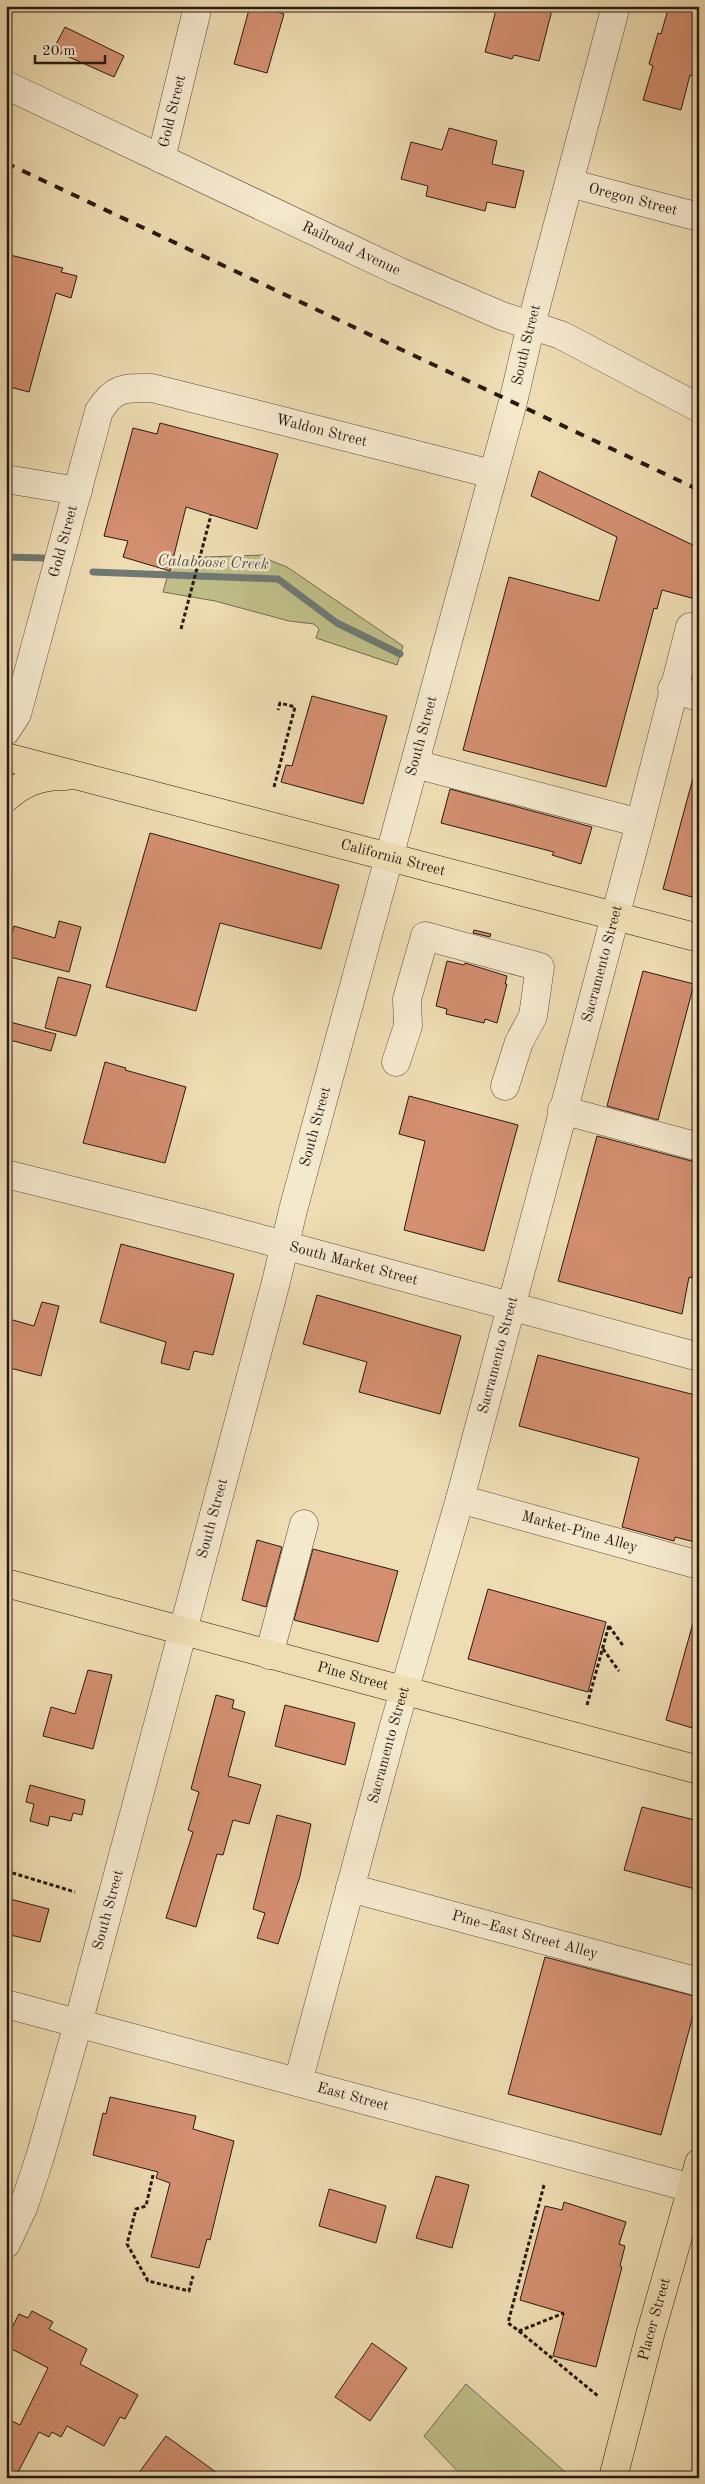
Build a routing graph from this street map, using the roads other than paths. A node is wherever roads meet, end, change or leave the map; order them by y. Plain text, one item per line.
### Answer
1 (198, 6) edge
2 (616, 6) edge
3 (6, 85) edge
4 (161, 159) junction
5 (568, 183) junction
6 (699, 217) edge
7 (531, 325) junction
8 (152, 388) joint
9 (699, 408) edge
10 (492, 474) junction
11 (6, 479) edge
12 (78, 492) junction
13 (690, 627) dead end
14 (672, 689) junction
15 (699, 697) edge
16 (6, 731) edge
17 (6, 757) edge
18 (414, 764) junction
19 (89, 777) junction
20 (12, 793) edge
21 (640, 824) junction
22 (390, 857) junction
23 (614, 916) junction
24 (699, 938) edge
25 (396, 1062) dead end
26 (505, 1086) dead end
27 (562, 1110) junction
28 (699, 1147) edge
29 (6, 1174) edge
30 (285, 1245) junction
31 (512, 1306) junction
32 (699, 1357) edge
33 (460, 1499) junction
34 (304, 1524) dead end
35 (699, 1565) edge
36 (6, 1583) edge
37 (182, 1631) junction
38 (270, 1655) junction
39 (404, 1691) junction
40 (699, 1770) edge
41 (350, 1888) junction
42 (699, 1982) edge
43 (6, 2004) edge
44 (78, 2024) junction
45 (298, 2082) junction
46 (697, 2181) edge
47 (6, 2244) edge
48 (613, 2478) edge

1 - 4 street, Gold Street
2 - 5 street, South Street
3 - 4 street, Railroad Avenue
4 - 7 street, Railroad Avenue
5 - 6 street, Oregon Street
5 - 7 street, South Street
7 - 9 street, Railroad Avenue
7 - 10 street, South Street
8 - 10 street, Waldon Street
8 - 12 street, Gold Street
10 - 18 street, South Street
11 - 12 street
12 - 16 street, Gold Street
13 - 14 street, Sacramento Street
14 - 15 street
14 - 21 street, Sacramento Street
17 - 19 main road, California Street
18 - 21 street
18 - 22 street, South Street
19 - 20 main road, California Street
19 - 22 main road, California Street
21 - 23 street, Sacramento Street
22 - 23 main road, California Street
22 - 30 street, South Street
23 - 24 main road, California Street
23 - 27 street, Sacramento Street
25 - 26 street
27 - 28 street
27 - 31 street, Sacramento Street
29 - 30 street, South Market Street
30 - 31 street, South Market Street
30 - 37 street, South Street
31 - 32 street, South Market Street
31 - 33 street, Sacramento Street
33 - 35 street, Market-Pine Alley
33 - 39 street, Sacramento Street
34 - 38 street
36 - 37 main road, Pine Street
37 - 38 main road, Pine Street
37 - 44 street, South Street
38 - 39 main road, Pine Street
39 - 40 main road, Pine Street
39 - 41 street, Sacramento Street
41 - 42 street, Pine–East Street Alley
41 - 45 street, Sacramento Street
43 - 44 street, East Street
44 - 45 street, East Street
44 - 47 street, South Street
45 - 46 street, East Street
46 - 48 main road, Placer Street

